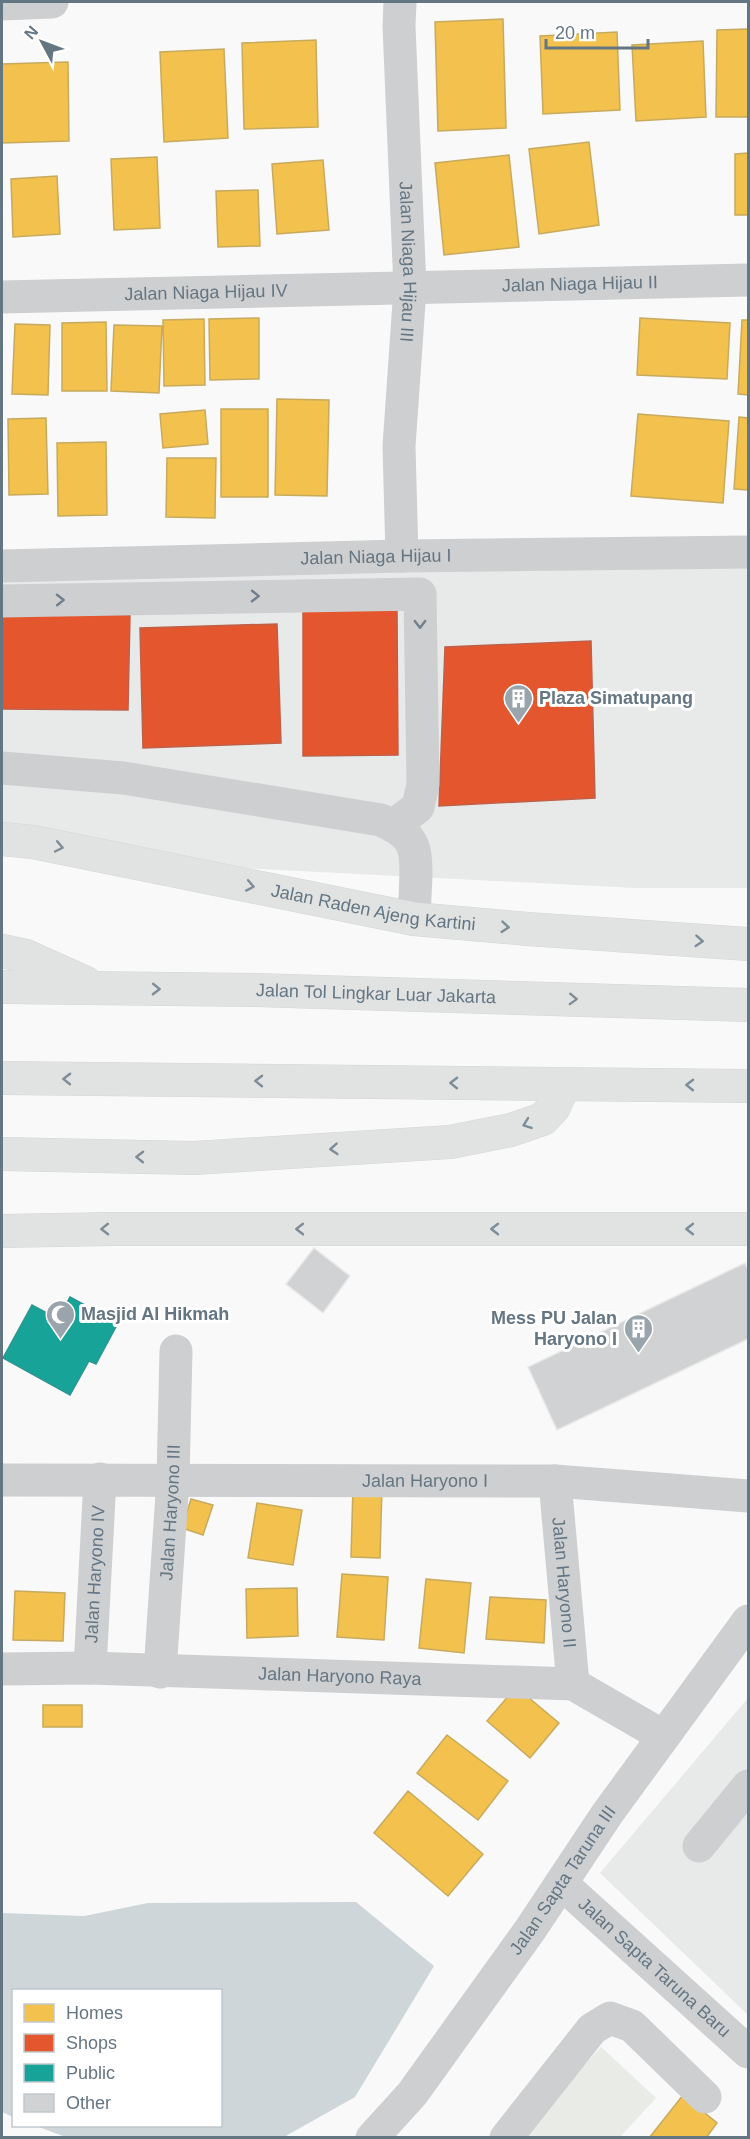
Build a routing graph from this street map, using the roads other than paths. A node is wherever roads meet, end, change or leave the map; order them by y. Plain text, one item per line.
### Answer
1 (52, 2) edge
2 (400, 2) edge
3 (2, 4) edge
4 (748, 280) edge
5 (410, 288) junction
6 (2, 297) edge
7 (748, 552) edge
8 (402, 556) junction
9 (2, 566) edge
10 (2, 601) edge
11 (2, 768) edge
12 (393, 826) junction
13 (2, 839) edge
14 (414, 919) junction
15 (748, 944) edge
16 (2, 951) edge
17 (2, 987) edge
18 (97, 988) junction
19 (748, 1005) edge
20 (2, 1078) edge
21 (570, 1083) junction
22 (748, 1086) edge
23 (2, 1154) edge
24 (748, 1228) edge
25 (2, 1231) edge
26 (176, 1351) dead end
27 (100, 1479) junction
28 (172, 1479) junction
29 (2, 1480) edge
30 (555, 1481) junction
31 (748, 1496) edge
32 (748, 1621) edge
33 (90, 1668) junction
34 (2, 1669) edge
35 (160, 1672) junction
36 (573, 1684) junction
37 (663, 1736) junction
38 (748, 1786) edge
39 (699, 1846) dead end
40 (561, 1883) junction
41 (748, 2052) edge
42 (705, 2097) dead end
43 (372, 2138) edge
44 (506, 2138) edge

1 - 3 street
2 - 5 street, Jalan Niaga Hijau III
4 - 5 street, Jalan Niaga Hijau II
5 - 6 street, Jalan Niaga Hijau IV
5 - 8 street, Jalan Niaga Hijau III
7 - 8 street, Jalan Niaga Hijau I
8 - 9 street, Jalan Niaga Hijau I
10 -> 12 street
11 - 12 street
12 - 14 street
13 -> 14 highway, Jalan Raden Ajeng Kartini
14 -> 15 highway, Jalan Raden Ajeng Kartini
16 - 18 highway
17 - 18 highway, Jalan Tol Lingkar Luar Jakarta
18 -> 19 highway, Jalan Tol Lingkar Luar Jakarta
21 -> 20 highway
22 -> 21 highway
21 -> 23 highway
24 -> 25 highway
26 - 28 street, Jalan Haryono III
27 - 28 street, Jalan Haryono I
27 - 29 street, Jalan Haryono I
27 - 33 street, Jalan Haryono IV
28 - 30 street, Jalan Haryono I
28 - 35 street, Jalan Haryono III
30 - 31 street, Jalan Haryono I
30 - 36 street, Jalan Haryono II
32 - 37 street, Jalan Sapta Taruna III
33 - 34 street, Jalan Haryono Raya
33 - 35 street, Jalan Haryono Raya
35 - 36 street, Jalan Haryono Raya
36 - 37 street, Jalan Haryono Raya
37 - 40 street, Jalan Sapta Taruna III
38 - 39 street
40 - 41 street, Jalan Sapta Taruna Baru
40 - 43 street, Jalan Sapta Taruna III
42 - 44 street

